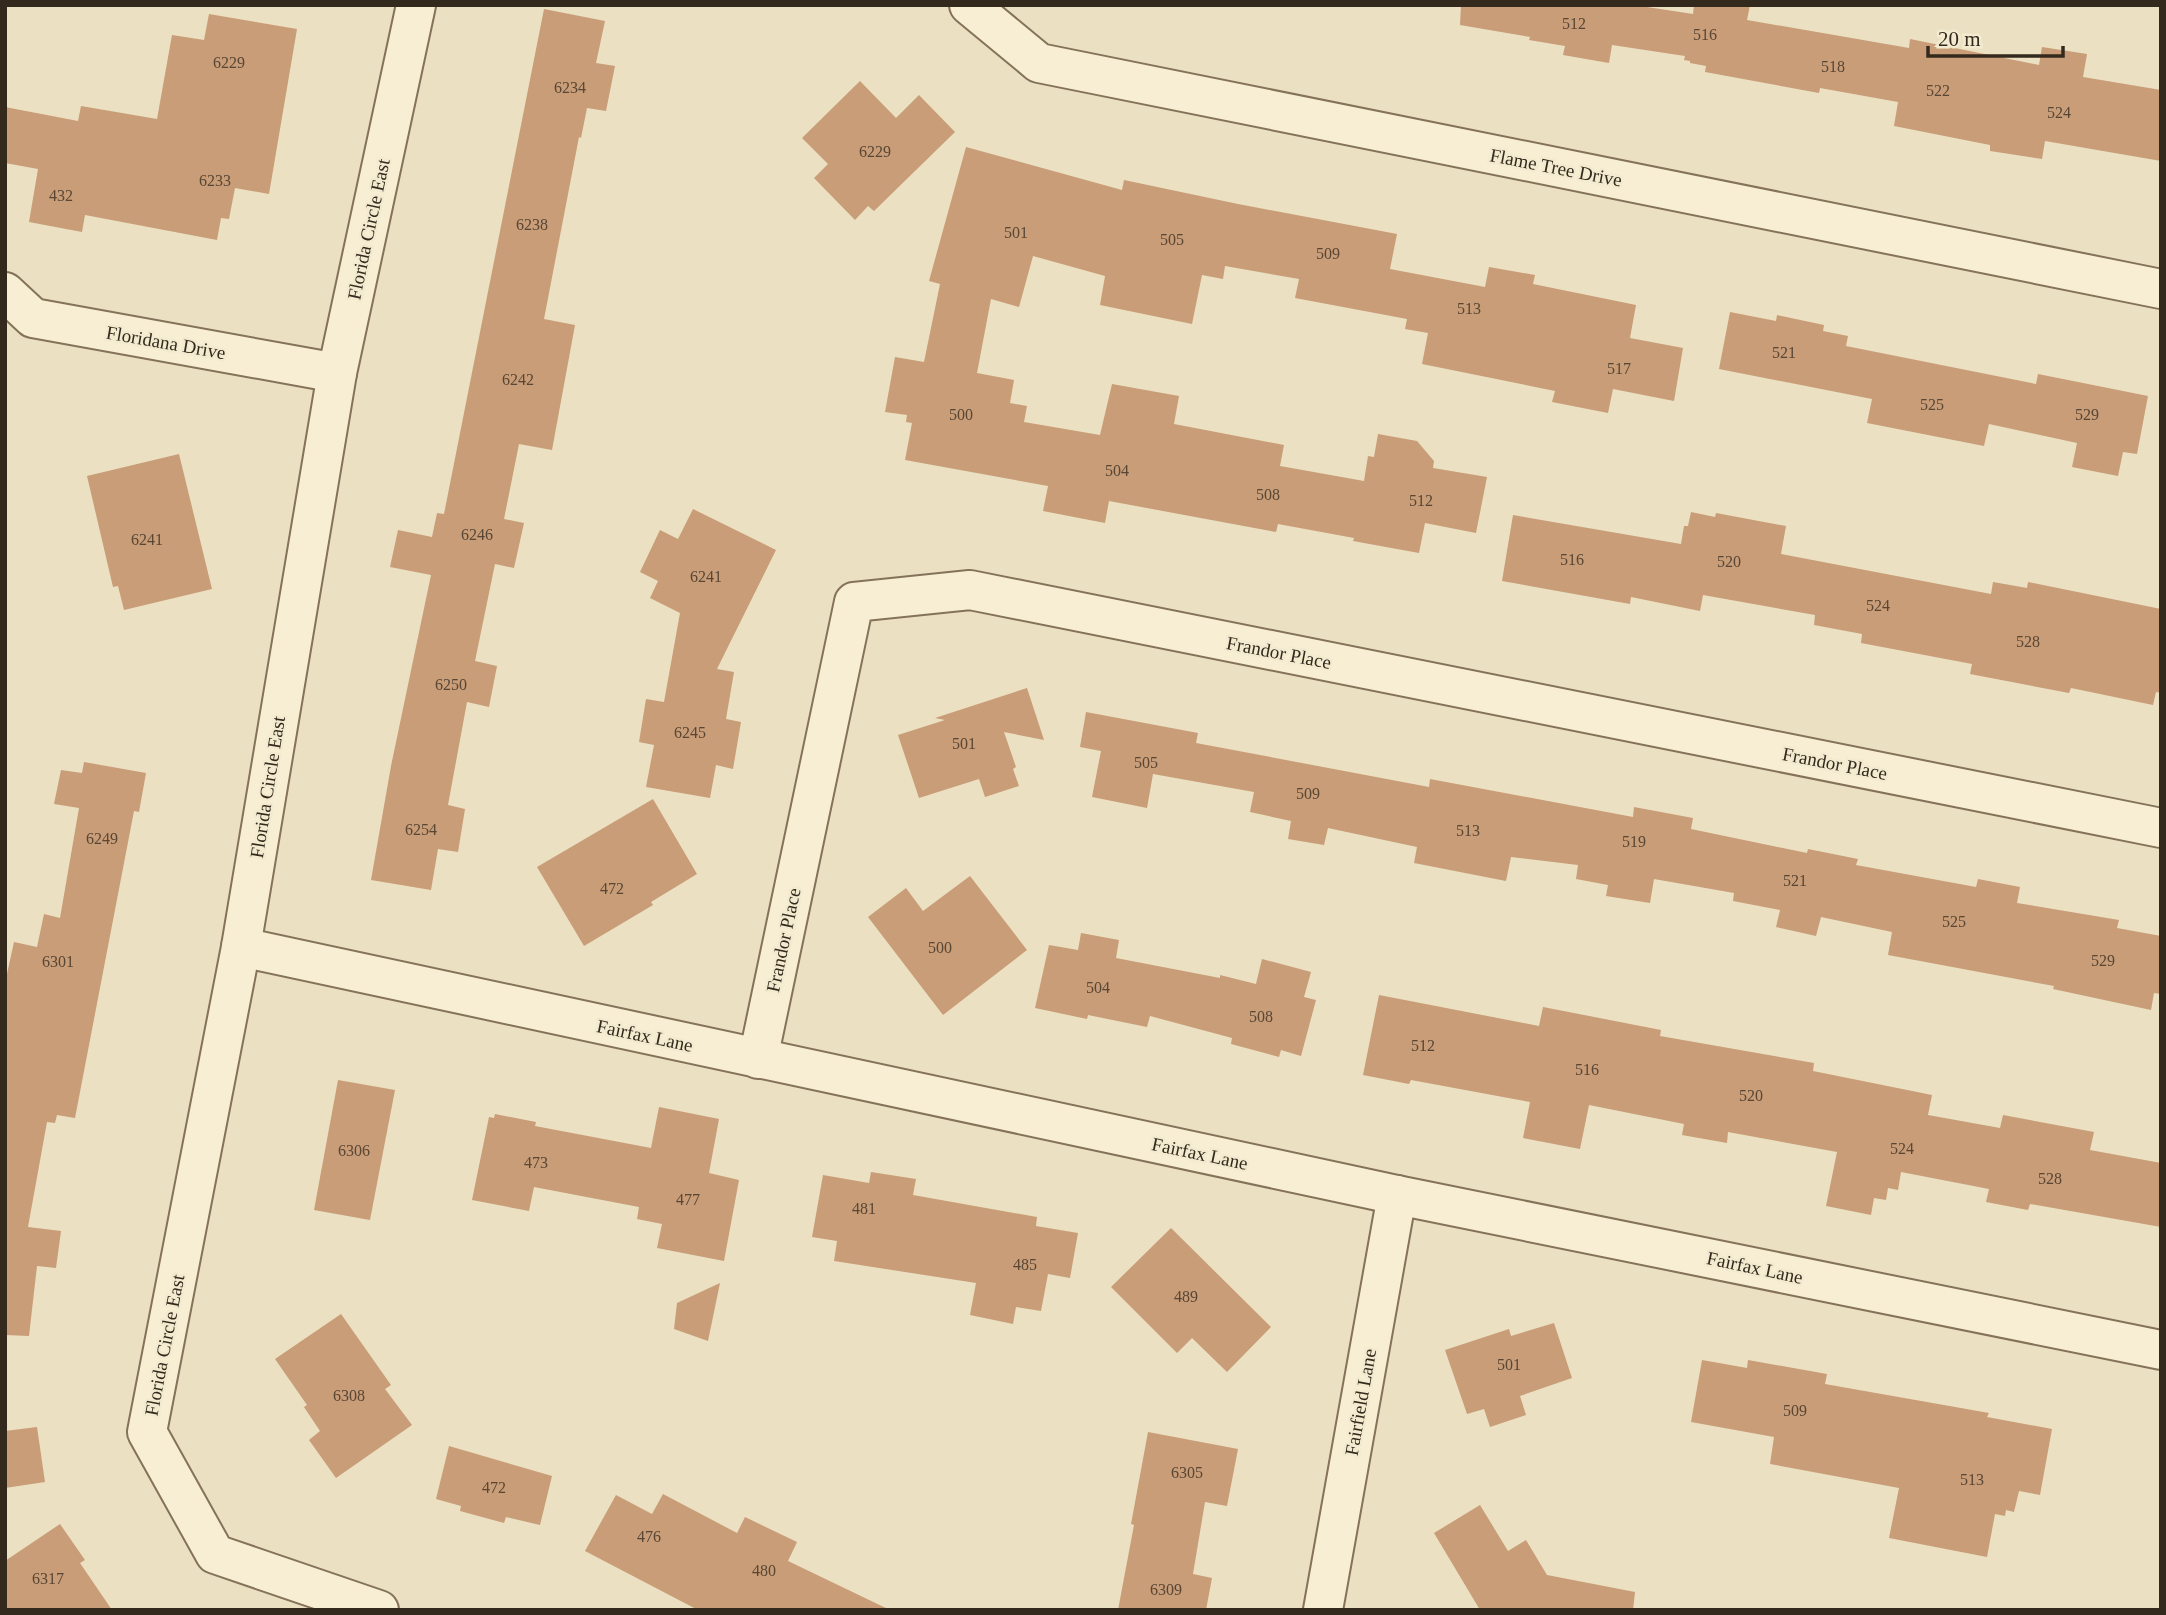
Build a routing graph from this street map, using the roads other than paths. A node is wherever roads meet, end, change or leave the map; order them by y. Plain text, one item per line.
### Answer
1 (416, 5) edge
2 (969, 5) edge
3 (2161, 289) edge
4 (5, 292) edge
5 (337, 373) junction
6 (2161, 828) edge
7 (241, 947) junction
8 (758, 1059) junction
9 (1397, 1195) junction
10 (2161, 1350) edge
11 (379, 1610) edge
12 (1323, 1610) edge

1 - 5 street, Florida Circle East
2 - 3 street, Flame Tree Drive
4 - 5 street, Floridana Drive
5 - 7 street, Florida Circle East
6 - 8 street, Frandor Place
7 - 8 street, Fairfax Lane
7 - 11 street, Florida Circle East
8 - 9 street, Fairfax Lane
9 - 10 street, Fairfax Lane
9 - 12 street, Fairfield Lane

